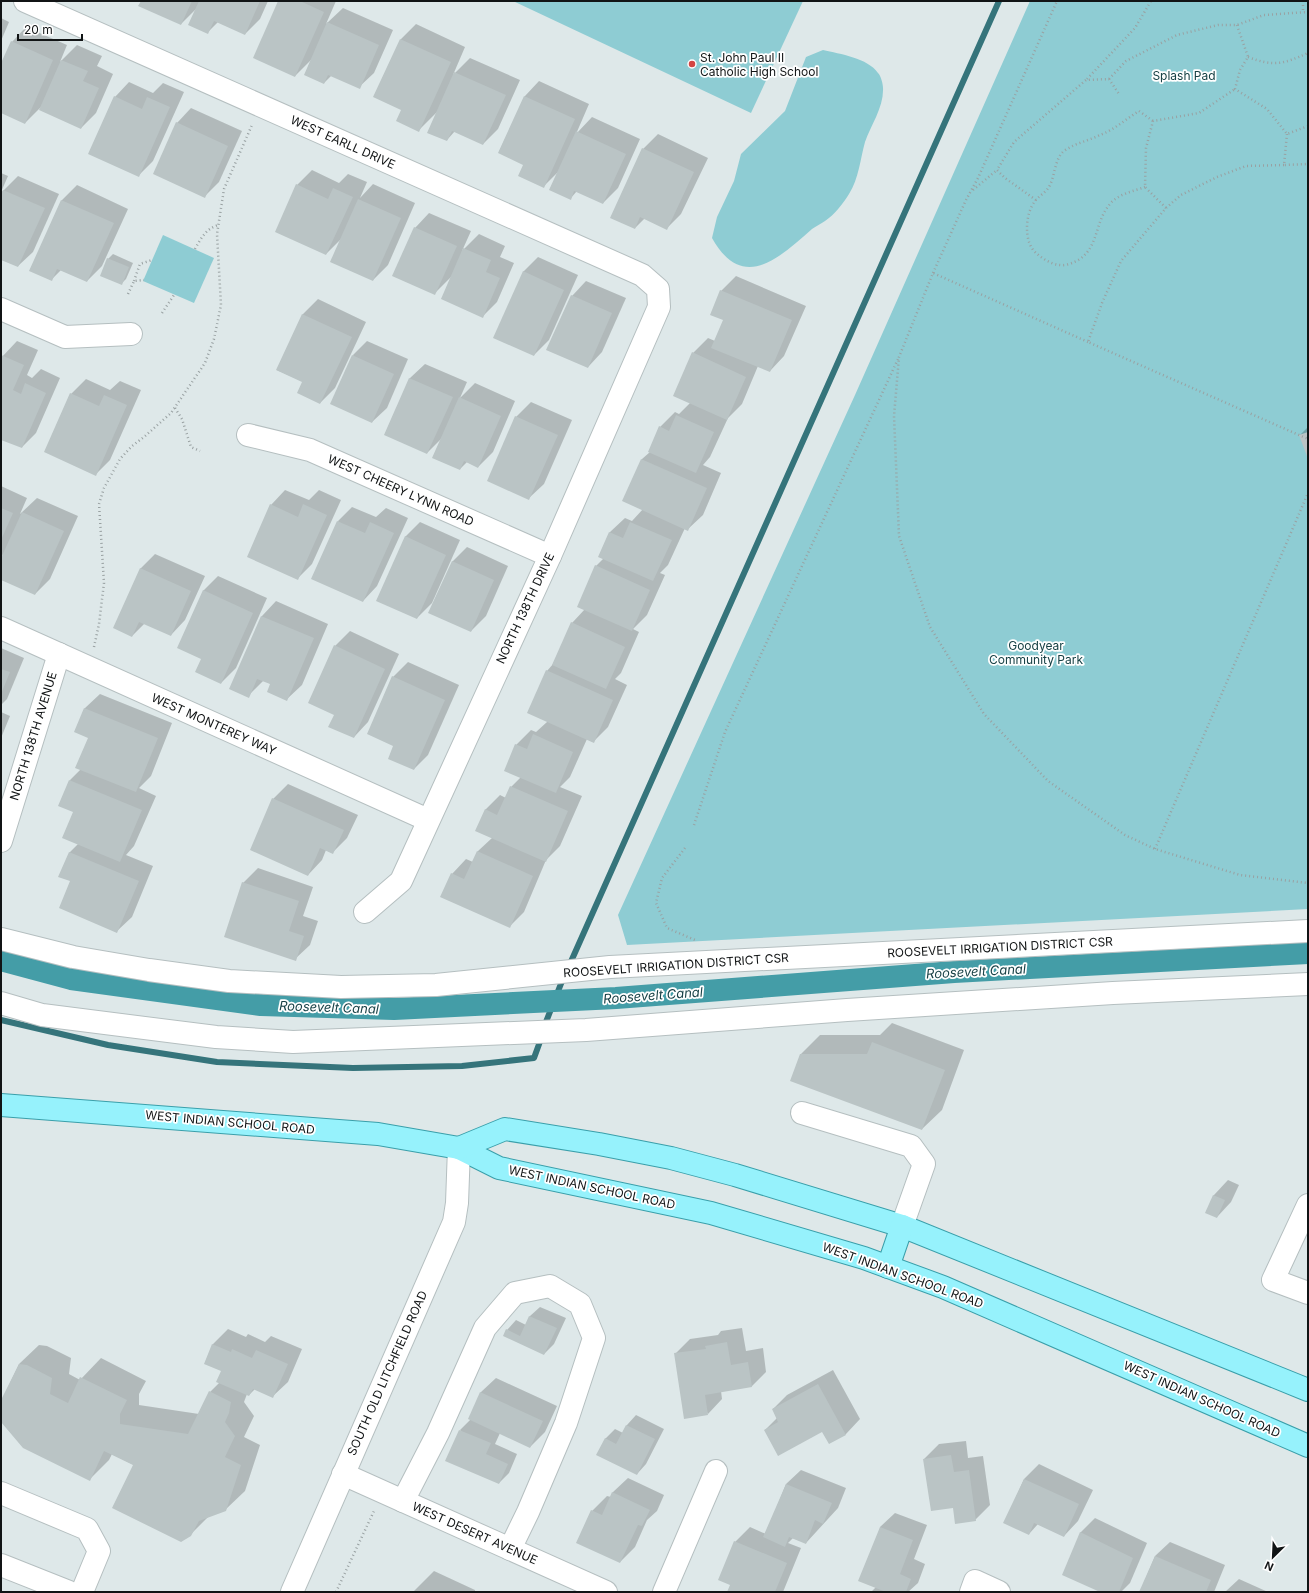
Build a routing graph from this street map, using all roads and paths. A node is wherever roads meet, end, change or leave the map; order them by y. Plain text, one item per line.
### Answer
1 (25, 1) edge
2 (1057, 1) edge
3 (1151, 1) edge
4 (1303, 1) edge
5 (1304, 12) junction
6 (1308, 12) edge
7 (1238, 26) junction
8 (1308, 53) edge
9 (1248, 58) junction
10 (1109, 79) junction
11 (1086, 80) junction
12 (1235, 89) junction
13 (1119, 94) dead end
14 (1154, 121) junction
15 (252, 125) dead end
16 (1308, 126) edge
17 (1287, 134) junction
18 (1308, 164) edge
19 (1284, 165) junction
20 (997, 170) junction
21 (1145, 187) junction
22 (970, 192) junction
23 (1036, 200) junction
24 (1166, 208) junction
25 (219, 225) junction
26 (195, 249) dead end
27 (152, 260) dead end
28 (933, 273) junction
29 (144, 280) dead end
30 (134, 281) junction
31 (658, 289) joint
32 (128, 294) dead end
33 (174, 295) dead end
34 (1, 309) edge
35 (162, 313) dead end
36 (131, 334) dead end
37 (1088, 342) junction
38 (899, 357) junction
39 (175, 408) junction
40 (248, 435) dead end
41 (1308, 439) edge
42 (200, 450) dead end
43 (1308, 493) edge
44 (550, 556) junction
45 (1, 628) edge
46 (93, 648) dead end
47 (59, 654) junction
48 (428, 820) junction
49 (694, 825) dead end
50 (1, 841) edge
51 (685, 848) dead end
52 (1155, 849) junction
53 (1308, 882) edge
54 (365, 912) dead end
55 (1308, 931) edge
56 (1, 939) edge
57 (699, 941) dead end
58 (1308, 984) edge
59 (1, 1003) edge
60 (1, 1105) edge
61 (802, 1112) dead end
62 (459, 1148) junction
63 (1308, 1206) edge
64 (902, 1226) junction
65 (888, 1267) junction
66 (1308, 1293) edge
67 (1308, 1390) edge
68 (1308, 1446) edge
69 (716, 1471) dead end
70 (343, 1474) junction
71 (383, 1492) junction
72 (1, 1493) edge
73 (403, 1501) junction
74 (510, 1549) junction
75 (1, 1565) edge
76 (973, 1586) edge
77 (69, 1592) edge
78 (82, 1592) edge
79 (292, 1592) edge
80 (336, 1592) edge
81 (606, 1592) edge
82 (664, 1592) edge
83 (1000, 1592) edge

1 - 31 street, WEST EARLL DRIVE
2 - 22 path
3 - 11 path
4 - 5 path
5 - 6 path
5 - 7 path
7 - 9 path
7 - 10 path
8 - 9 path
9 - 12 path
10 - 11 path
10 - 13 path
11 - 20 path
12 - 14 path
12 - 17 path
14 - 21 path
14 - 23 path
15 - 25 path
16 - 17 path
17 - 19 path
18 - 19 path
19 - 24 path
20 - 22 path
20 - 23 path
21 - 23 path
21 - 24 path
22 - 28 path
24 - 37 path
25 - 26 path
25 - 39 path
27 - 30 path
28 - 37 path
28 - 38 path
29 - 30 path
30 - 32 path
31 - 44 street, NORTH 138TH DRIVE
33 - 35 path
34 - 36 street
37 - 41 path
38 - 49 path
38 - 52 path
39 - 42 path
39 - 46 path
40 - 44 street, WEST CHEERY LYNN ROAD
43 - 52 path
44 - 48 street, NORTH 138TH DRIVE
45 - 47 street, WEST MONTEREY WAY
47 - 48 street, WEST MONTEREY WAY
47 - 50 street, NORTH 138TH AVENUE
48 - 54 street, NORTH 138TH DRIVE
51 - 57 path
52 - 53 path
55 - 56 street, ROOSEVELT IRRIGATION DISTRICT CSR
58 - 59 street
60 - 62 main road, WEST INDIAN SCHOOL ROAD
61 - 64 street
62 - 64 main road
62 - 65 main road, WEST INDIAN SCHOOL ROAD
62 - 70 street, SOUTH OLD LITCHFIELD ROAD
63 - 66 street
64 - 65 main road
64 - 67 main road
65 - 68 main road, WEST INDIAN SCHOOL ROAD
69 - 82 street
70 - 71 street, WEST DESERT AVENUE
70 - 79 street, SOUTH OLD LITCHFIELD ROAD
71 - 73 street, WEST DESERT AVENUE
71 - 80 path
72 - 78 street
73 - 74 street, WEST DESERT AVENUE
73 - 74 street
74 - 81 street, WEST DESERT AVENUE
75 - 77 street
76 - 83 street

